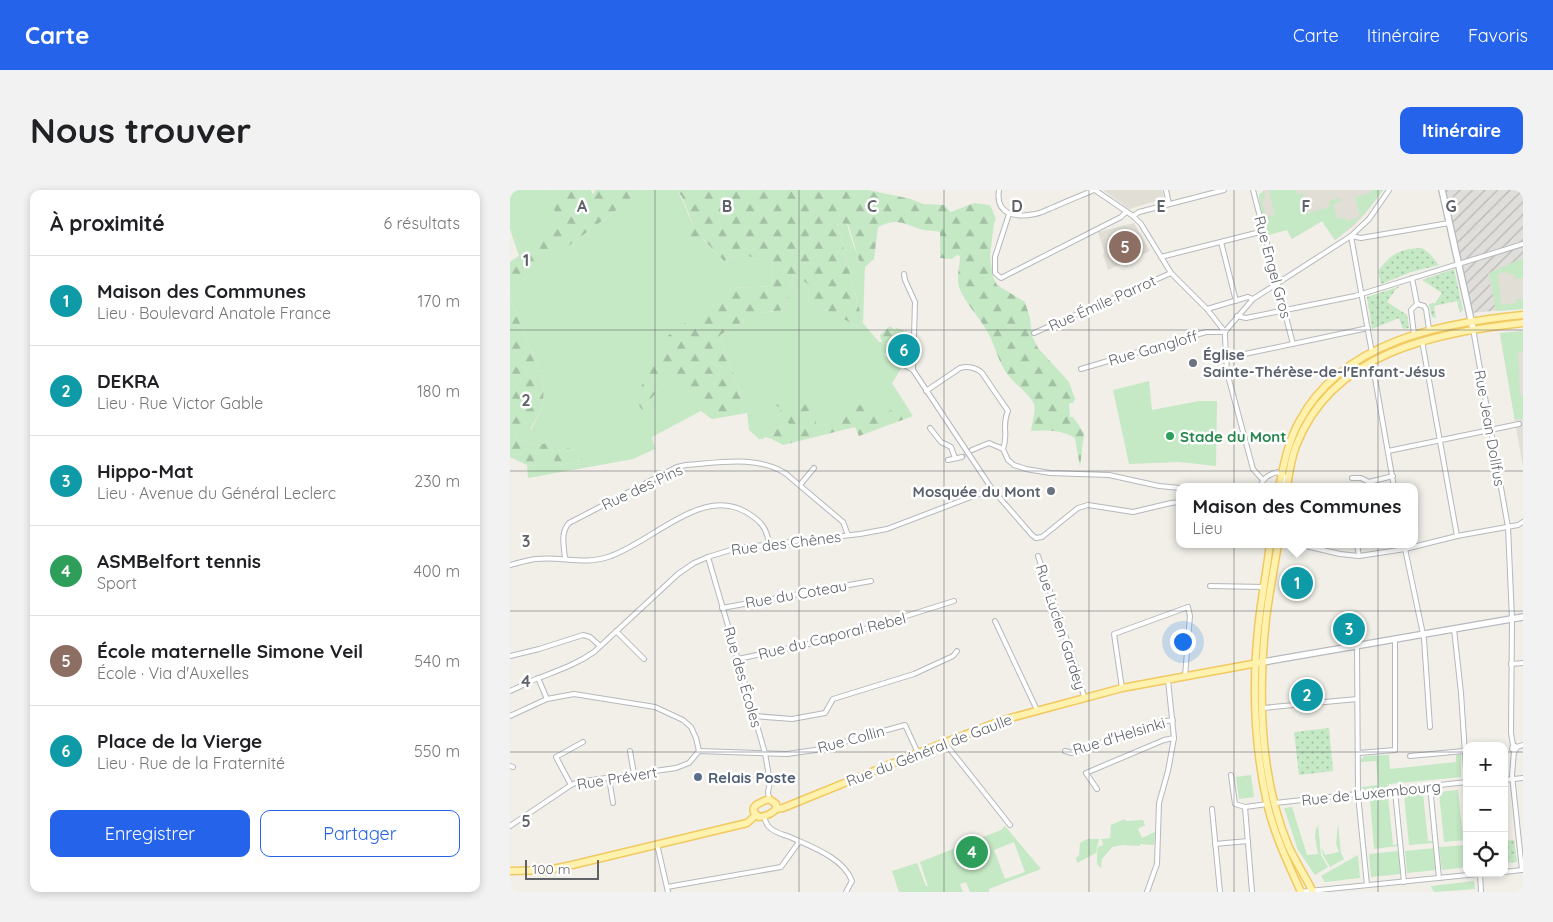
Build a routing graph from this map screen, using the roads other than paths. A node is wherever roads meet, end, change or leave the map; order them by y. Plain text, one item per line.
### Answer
1 (999, 190) edge
2 (1094, 190) edge
3 (1166, 190) edge
4 (1224, 190) edge
5 (1254, 190) edge
6 (1389, 190) edge
7 (1442, 190) edge
8 (1170, 204) junction
9 (1126, 212) junction
10 (1009, 214) junction
11 (1133, 216) junction
12 (1449, 222) junction
13 (1264, 231) junction
14 (1351, 236) junction
15 (1221, 242) junction
16 (1523, 244) edge
17 (1161, 257) junction
18 (1458, 263) junction
19 (1171, 273) junction
20 (904, 274) dead end
21 (1412, 278) junction
22 (1278, 284) junction
23 (1362, 294) junction
24 (1253, 299) junction
25 (1236, 301) junction
26 (1417, 304) junction
27 (1207, 309) junction
28 (1284, 310) junction
29 (1523, 315) edge
30 (1237, 316) junction
31 (1471, 321) junction
32 (1523, 324) edge
33 (1368, 328) junction
34 (1472, 329) junction
35 (1429, 330) junction
36 (1225, 332) junction
37 (1034, 333) dead end
38 (1414, 334) junction
39 (1422, 341) junction
40 (1293, 344) junction
41 (1372, 353) junction
42 (1226, 358) junction
43 (1372, 361) junction
44 (906, 366) dead end
45 (1081, 368) dead end
46 (913, 370) junction
47 (926, 391) junction
48 (1518, 424) dead end
49 (930, 428) dead end
50 (1490, 430) junction
51 (1440, 440) junction
52 (1003, 449) junction
53 (972, 450) tunnel mouth
54 (1388, 451) junction
55 (962, 456) tunnel mouth
56 (955, 458) junction
57 (948, 460) dead end
58 (814, 468) dead end
59 (1282, 474) junction
60 (1393, 476) junction
61 (1352, 478) dead end
62 (1263, 480) junction
63 (1262, 483) edge
64 (1280, 483) edge
65 (1285, 483) edge
66 (1287, 483) edge
67 (1394, 483) edge
68 (800, 485) junction
69 (1176, 488) edge
70 (992, 489) junction
71 (1176, 502) edge
72 (1523, 522) edge
73 (1508, 527) junction
74 (848, 535) junction
75 (1457, 536) junction
76 (769, 544) junction
77 (1418, 544) edge
78 (1269, 548) edge
79 (1277, 548) edge
80 (1314, 548) edge
81 (1358, 548) edge
82 (1396, 548) edge
83 (1405, 548) edge
84 (1038, 556) dead end
85 (1359, 556) junction
86 (708, 557) junction
87 (565, 559) junction
88 (510, 565) edge
89 (871, 581) dead end
90 (1210, 586) dead end
91 (1264, 586) junction
92 (954, 602) dead end
93 (722, 608) junction
94 (1523, 616) edge
95 (1512, 619) junction
96 (995, 621) dead end
97 (1454, 629) junction
98 (616, 631) junction
99 (1423, 634) junction
100 (1395, 639) junction
101 (600, 646) junction
102 (1357, 646) junction
103 (957, 651) dead end
104 (510, 656) edge
105 (644, 659) dead end
106 (738, 659) junction
107 (1263, 662) junction
108 (1256, 663) junction
109 (1523, 663) edge
110 (1511, 664) junction
111 (1185, 676) junction
112 (538, 678) junction
113 (1168, 680) junction
114 (1122, 688) junction
115 (510, 691) edge
116 (1084, 697) junction
117 (547, 699) junction
118 (1356, 699) junction
119 (1263, 708) junction
120 (1037, 710) junction
121 (510, 716) edge
122 (754, 716) junction
123 (1172, 720) junction
124 (1430, 727) dead end
125 (1174, 738) junction
126 (583, 742) dead end
127 (1464, 742) edge
128 (945, 743) junction
129 (1523, 745) edge
130 (1515, 748) junction
131 (630, 751) dead end
132 (699, 751) junction
133 (1065, 751) dead end
134 (1463, 751) edge
135 (765, 753) junction
136 (918, 753) junction
137 (1358, 753) junction
138 (1410, 756) dead end
139 (634, 774) junction
140 (1231, 774) dead end
141 (609, 778) junction
142 (1523, 778) edge
143 (1512, 779) junction
144 (1508, 780) edge
145 (1463, 783) edge
146 (571, 785) junction
147 (1430, 786) junction
148 (1097, 789) dead end
149 (1395, 791) junction
150 (1358, 795) junction
151 (769, 799) junction
152 (613, 803) dead end
153 (1275, 803) junction
154 (1267, 804) junction
155 (1245, 806) junction
156 (1212, 808) dead end
157 (776, 809) junction
158 (756, 815) junction
159 (764, 817) junction
160 (510, 826) edge
161 (1010, 826) dead end
162 (1248, 841) junction
163 (799, 842) junction
164 (657, 844) junction
165 (1216, 844) junction
166 (1522, 870) edge
167 (510, 871) edge
168 (1508, 872) edge
169 (1463, 876) edge
170 (1480, 877) edge
171 (1440, 878) junction
172 (1404, 882) junction
173 (1367, 885) junction
174 (668, 890) edge
175 (1312, 891) edge
176 (846, 892) edge
177 (1148, 892) edge
178 (1220, 892) edge
179 (1252, 892) edge
180 (1300, 892) edge
181 (1482, 892) edge

1 - 10 street
2 - 9 street
2 - 10 street
3 - 8 street
4 - 8 street
5 - 13 street, Rue Engel Gros
6 - 14 street
7 - 12 street
8 - 11 street
9 - 10 street
9 - 11 street
11 - 17 street
12 - 14 street
12 - 18 street
13 - 15 street
13 - 22 street, Rue Engel Gros
14 - 22 street
14 - 23 street
15 - 17 street
15 - 25 street
16 - 18 street
17 - 19 street
18 - 21 street
18 - 31 street
19 - 27 street
19 - 37 street, Rue Émile Parrot
20 - 46 street
21 - 23 street
21 - 26 street
22 - 24 street
22 - 28 street, Rue Engel Gros
23 - 28 street
23 - 33 street
24 - 25 street
24 - 30 street
25 - 27 street
26 - 35 street
26 - 38 street
27 - 36 street
28 - 30 street
28 - 40 street, Rue Engel Gros
29 - 31 main road
30 - 36 street
31 - 34 street
31 - 35 main road
32 - 34 main road
33 - 40 street
33 - 41 street
34 - 39 main road
34 - 50 street, Rue Jean Dollfus
35 - 38 main road
36 - 42 street
36 - 45 street, Rue Gangloff
38 - 41 main road
39 - 43 main road
39 - 51 street
40 - 42 street
41 - 59 main road
42 - 62 street
43 - 54 street
43 - 66 main road
44 - 46 street
46 - 47 street
47 - 52 street
47 - 70 street
48 - 50 street
49 - 56 street
50 - 51 street
50 - 73 street, Rue Jean Dollfus
51 - 54 street
51 - 75 street
52 - 53 street
52 - 69 street
54 - 60 street
55 - 56 street
56 - 57 street
58 - 68 street
59 - 62 street
59 - 64 main road
59 - 65 street
60 - 61 street
60 - 67 street
62 - 63 street
68 - 74 street, Rue des Pins
68 - 87 street, Rue des Pins
70 - 71 street
70 - 74 street, Rue des Chênes
72 - 73 street
73 - 75 street
73 - 95 street, Rue Jean Dollfus
74 - 76 street, Rue des Chênes
75 - 77 street
76 - 86 street, Rue des Chênes
76 - 87 street
78 - 91 main road
79 - 107 main road
80 - 85 street
81 - 85 street
82 - 85 street
83 - 99 street
84 - 116 street, Rue Lucien Gardey
86 - 93 street, Rue des Écoles
86 - 98 street, Rue des Chênes
87 - 88 street
89 - 93 street, Rue du Coteau
90 - 91 street
91 - 108 main road
92 - 106 street, Rue du Caporal Rebel
93 - 106 street, Rue des Écoles
94 - 95 street
95 - 97 street
95 - 110 street, Rue Jean Dollfus
96 - 120 street
97 - 99 street
97 - 127 street
98 - 101 street, Rue des Chênes
98 - 105 street
99 - 100 street
99 - 124 street
100 - 102 street
100 - 137 street
101 - 104 street
101 - 112 street, Rue des Chênes
102 - 107 street
102 - 118 street
103 - 122 street
106 - 122 street, Rue des Écoles
107 - 108 main road, Rue du Général de Gaulle
107 - 119 main road
108 - 111 main road, Rue du Général de Gaulle
108 - 154 main road
109 - 110 street
110 - 130 street, Rue Jean Dollfus
111 - 113 main road, Rue du Général de Gaulle
111 - 114 street
112 - 115 street, Rue des Chênes
112 - 117 street
113 - 114 main road, Rue du Général de Gaulle
113 - 123 street
114 - 116 main road, Rue du Général de Gaulle
116 - 120 main road, Rue du Général de Gaulle
117 - 121 street
117 - 132 street
118 - 119 street
118 - 137 street
119 - 153 main road
120 - 128 main road, Rue du Général de Gaulle
122 - 135 street, Rue des Écoles
123 - 125 street
123 - 133 street, Rue d'Helsinki
125 - 148 street
125 - 177 street
126 - 146 street
128 - 136 main road, Rue du Général de Gaulle
128 - 161 street
129 - 130 street
130 - 143 street, Rue Jean Dollfus
131 - 139 street
132 - 135 street, Rue Collin
132 - 139 street, Rue Prévert
134 - 138 street
135 - 136 street, Rue Collin
135 - 151 street, Rue des Écoles
136 - 157 main road, Rue du Général de Gaulle
137 - 150 street
139 - 141 street, Rue Prévert
140 - 155 street
141 - 146 street, Rue Prévert
141 - 152 street
142 - 143 street
143 - 144 street
143 - 166 street, Rue Jean Dollfus
145 - 147 street, Rue de Luxembourg
146 - 160 street, Rue Prévert
147 - 149 street, Rue de Luxembourg
147 - 171 street
149 - 150 street, Rue de Luxembourg
149 - 172 street
150 - 153 street, Rue de Luxembourg
150 - 173 street
151 - 157 main road
151 - 158 main road
153 - 154 street, Rue de Luxembourg
153 - 175 main road
154 - 155 street, Rue de Luxembourg
154 - 180 main road
155 - 162 street
156 - 165 street
157 - 159 main road
158 - 159 main road
158 - 164 main road
159 - 163 street
162 - 165 street
162 - 179 street
163 - 174 street
163 - 176 street
164 - 167 main road
164 - 174 street
165 - 178 street
166 - 168 street
169 - 171 street
170 - 181 street
171 - 172 street
172 - 173 street
173 - 175 street
175 - 180 street

